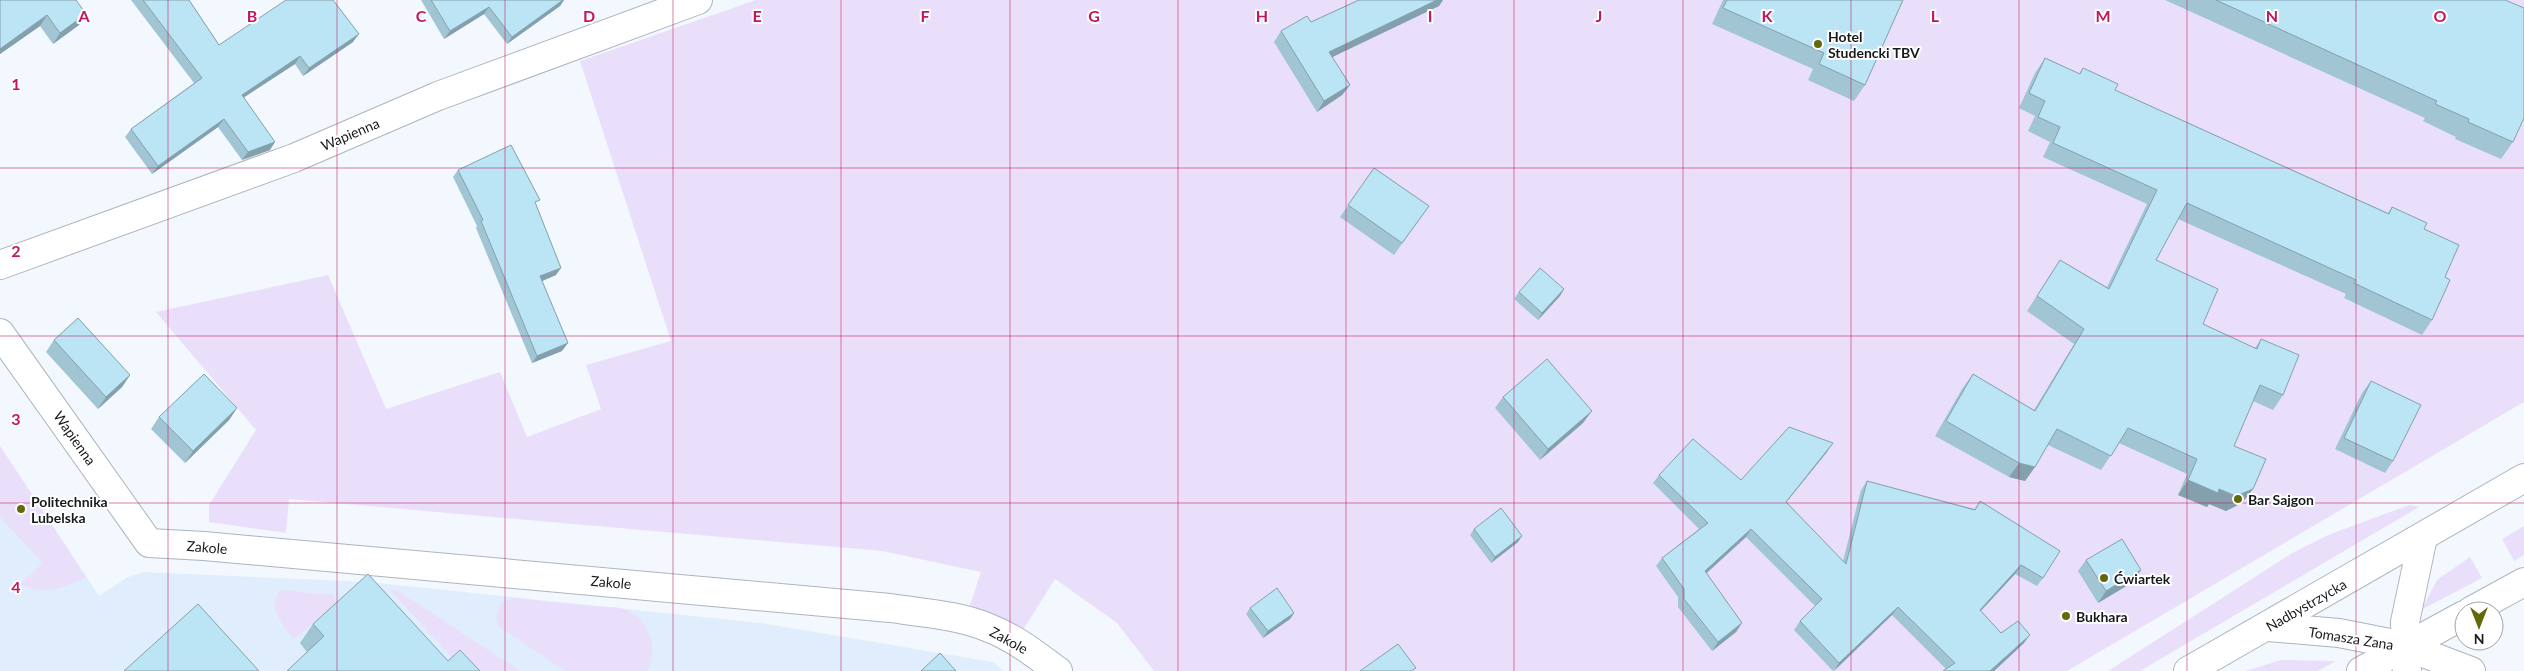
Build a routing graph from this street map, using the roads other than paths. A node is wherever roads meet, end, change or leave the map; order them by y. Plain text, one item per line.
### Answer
1 (698, 0) edge
2 (0, 265) edge
3 (0, 334) edge
4 (2524, 478) edge
5 (2423, 537) junction
6 (149, 543) joint
7 (2524, 582) edge
8 (2489, 601) edge
9 (2454, 623) edge
10 (2268, 627) junction
11 (2406, 659) edge
12 (1058, 671) edge
13 (2188, 671) edge
14 (2361, 671) edge
15 (2471, 671) edge

1 - 2 street, Wapienna
3 - 6 street, Wapienna
4 - 5 street, Nadbystrzycka
5 - 10 street, Nadbystrzycka
5 - 11 street
6 - 12 street, Zakole
7 - 8 street
9 - 11 street
10 - 11 street, Tomasza Zana
10 - 13 street, Nadbystrzycka
11 - 14 street
11 - 15 street, Tomasza Zana

